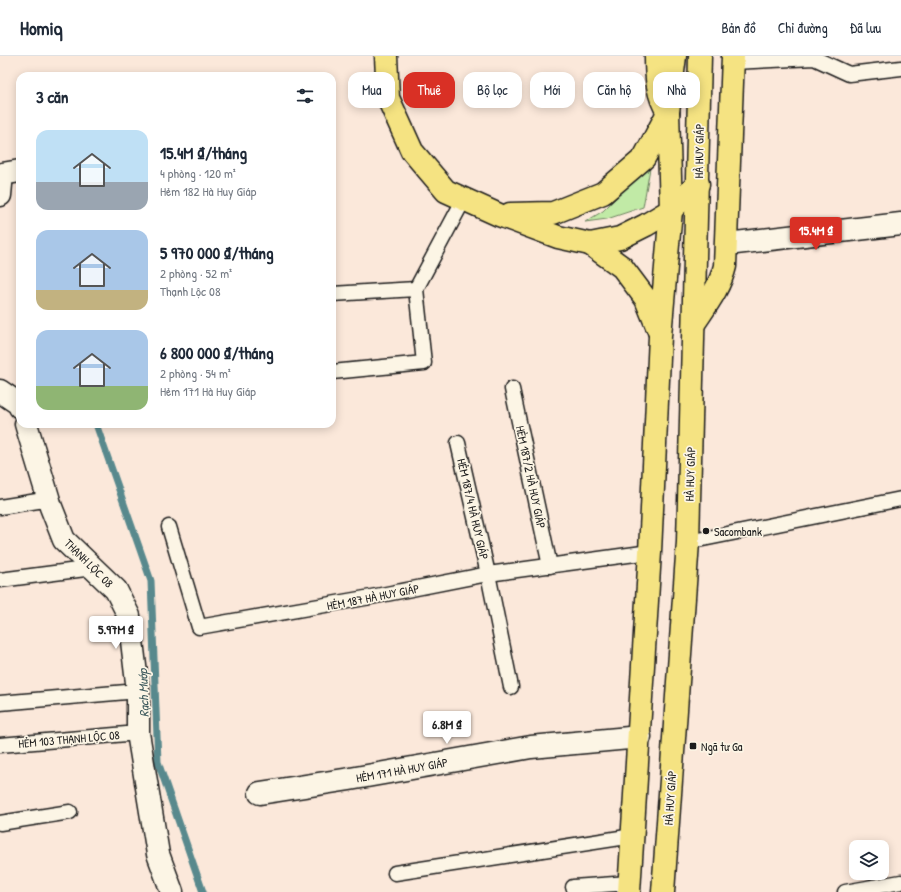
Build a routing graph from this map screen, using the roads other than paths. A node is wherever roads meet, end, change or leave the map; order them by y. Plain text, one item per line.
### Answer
1 (386, 56) edge
2 (656, 56) edge
3 (675, 56) edge
4 (700, 56) edge
5 (733, 59) edge
6 (901, 68) edge
7 (668, 112) junction
8 (16, 172) edge
9 (698, 184) junction
10 (0, 195) edge
11 (464, 199) junction
12 (671, 210) junction
13 (499, 215) junction
14 (901, 224) edge
15 (590, 244) junction
16 (727, 244) junction
17 (416, 289) junction
18 (336, 294) edge
19 (695, 322) junction
20 (660, 336) junction
21 (336, 372) edge
22 (512, 389) dead end
23 (1, 391) edge
24 (16, 402) edge
25 (27, 428) edge
26 (458, 443) dead end
27 (50, 499) junction
28 (901, 499) edge
29 (0, 507) edge
30 (169, 527) dead end
31 (688, 542) junction
32 (650, 552) junction
33 (550, 566) junction
34 (93, 568) junction
35 (488, 574) junction
36 (0, 580) edge
37 (511, 687) dead end
38 (138, 691) junction
39 (1, 702) edge
40 (138, 733) junction
41 (640, 737) junction
42 (0, 745) edge
43 (260, 793) dead end
44 (70, 812) dead end
45 (0, 823) edge
46 (633, 836) junction
47 (395, 873) dead end
48 (901, 882) edge
49 (573, 887) dead end
50 (629, 887) edge
51 (172, 892) edge
52 (663, 892) edge
53 (845, 892) edge

1 - 11 main road
2 - 7 main road
3 - 7 main road
4 - 9 main road, HÀ HUY GIÁP
5 - 6 lane
5 - 16 main road
7 - 12 main road
7 - 13 main road
8 - 10 street
9 - 12 main road
9 - 19 main road, HÀ HUY GIÁP
11 - 13 main road
11 - 17 lane
12 - 15 main road
12 - 20 main road
13 - 15 main road
14 - 16 street
15 - 20 main road
16 - 19 main road
17 - 18 lane
17 - 21 lane
19 - 31 main road, HÀ HUY GIÁP
20 - 32 main road
22 - 33 lane, HẺM 187/2 HÀ HUY GIÁP
23 - 24 street
25 - 27 street, THẠNH LỘC 08
26 - 35 lane, HẺM 187/4 HÀ HUY GIÁP
27 - 29 lane
27 - 34 street, THẠNH LỘC 08
28 - 31 lane
30 - 35 lane, HẺM 187 HÀ HUY GIÁP
31 - 52 main road, HÀ HUY GIÁP
32 - 33 lane, HẺM 187 HÀ HUY GIÁP
32 - 41 main road
33 - 35 lane, HẺM 187 HÀ HUY GIÁP
34 - 36 lane
34 - 38 street, THẠNH LỘC 08
35 - 37 lane, HẺM 187/4 HÀ HUY GIÁP
38 - 39 lane
38 - 40 street, THẠNH LỘC 08
40 - 42 lane, HẺM 103 THẠNH LỘC 08
40 - 51 street, THẠNH LỘC 08
41 - 43 street, HẺM 171 HÀ HUY GIÁP
41 - 46 main road
44 - 45 lane
46 - 47 lane
46 - 50 main road
48 - 53 lane
49 - 50 lane

